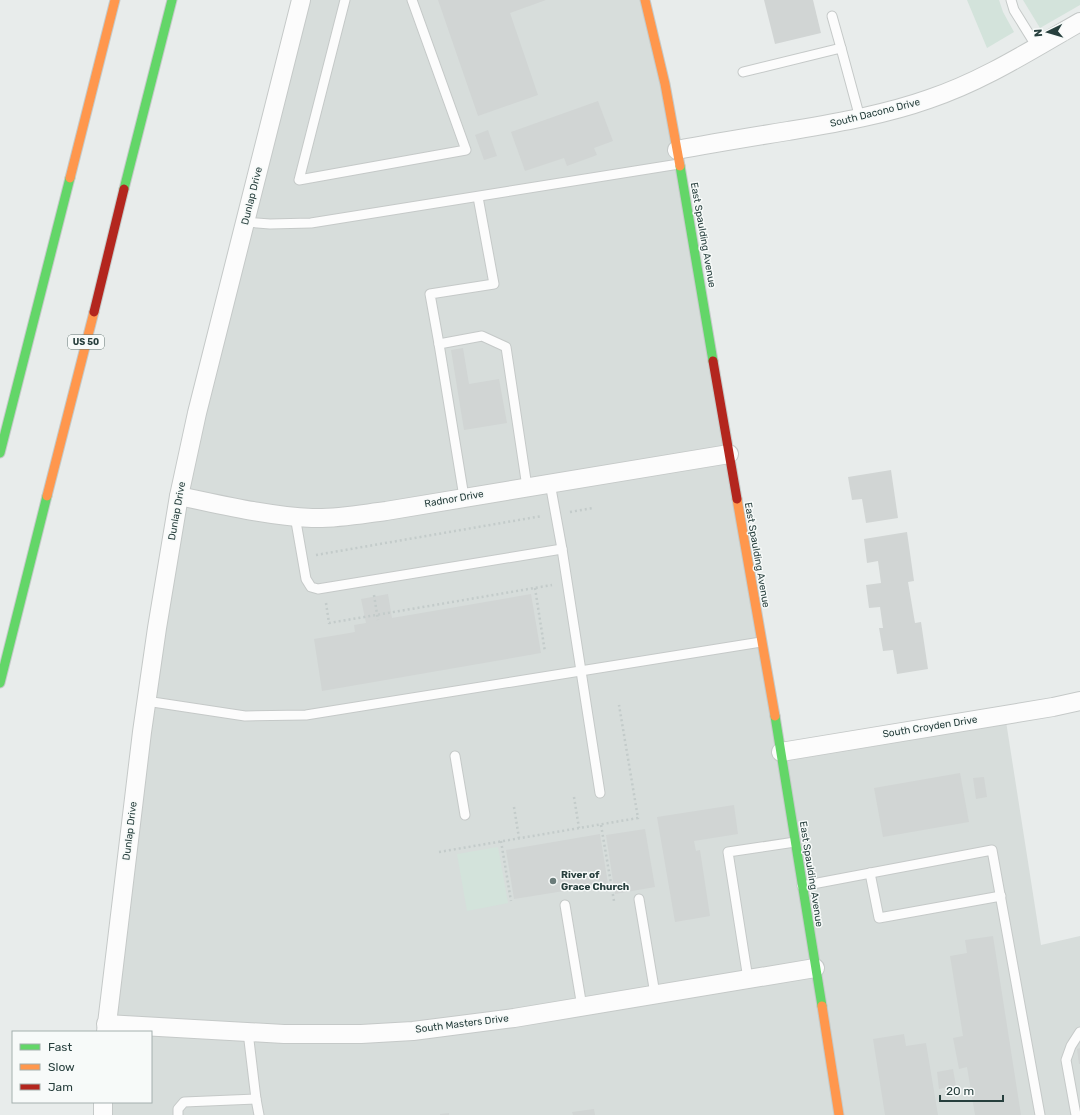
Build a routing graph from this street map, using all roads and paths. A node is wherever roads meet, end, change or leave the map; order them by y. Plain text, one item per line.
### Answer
1 (115, 0) edge
2 (172, 0) edge
3 (301, 0) edge
4 (345, 0) edge
5 (412, 0) edge
6 (645, 0) edge
7 (1011, 0) edge
8 (832, 16) dead end
9 (1080, 22) edge
10 (1037, 47) junction
11 (841, 48) junction
12 (743, 72) dead end
13 (860, 118) junction
14 (678, 157) junction
15 (478, 197) junction
16 (246, 222) junction
17 (439, 344) junction
18 (0, 453) edge
19 (729, 454) junction
20 (550, 483) junction
21 (527, 487) junction
22 (179, 496) junction
23 (464, 497) junction
24 (593, 508) dead end
25 (555, 514) junction
26 (295, 516) junction
27 (562, 549) junction
28 (302, 557) junction
29 (371, 581) junction
30 (568, 583) junction
31 (324, 588) junction
32 (535, 588) junction
33 (377, 615) junction
34 (378, 620) dead end
35 (761, 642) junction
36 (545, 652) dead end
37 (581, 671) junction
38 (0, 683) edge
39 (146, 701) junction
40 (1080, 701) edge
41 (619, 706) dead end
42 (781, 752) junction
43 (455, 756) dead end
44 (600, 793) dead end
45 (574, 797) dead end
46 (514, 807) dead end
47 (465, 815) dead end
48 (601, 824) junction
49 (579, 828) junction
50 (519, 838) junction
51 (501, 841) junction
52 (795, 842) junction
53 (439, 852) dead end
54 (870, 873) junction
55 (802, 886) junction
56 (1001, 896) junction
57 (639, 899) dead end
58 (511, 901) dead end
59 (614, 901) dead end
60 (565, 905) dead end
61 (815, 968) junction
62 (748, 979) junction
63 (655, 994) junction
64 (582, 1007) junction
65 (106, 1028) edge
66 (248, 1032) junction
67 (1080, 1032) edge
68 (256, 1099) junction
69 (103, 1103) edge
70 (103, 1115) edge
71 (178, 1115) edge
72 (259, 1115) edge
73 (839, 1115) edge
74 (1040, 1115) edge
75 (1076, 1115) edge

1 - 18 main road
2 - 38 main road, US 50
3 - 16 street, Dunlap Drive
4 - 5 lane
6 - 14 main road, East Spaulding Avenue
7 - 10 lane
8 - 11 lane
9 - 10 street, South Dacono Drive
10 - 13 street, South Dacono Drive
11 - 12 lane
11 - 13 lane
13 - 14 street, South Dacono Drive
14 - 15 lane
14 - 19 main road, East Spaulding Avenue
15 - 16 lane
15 - 17 lane
16 - 22 street, Dunlap Drive
17 - 21 lane
17 - 23 lane
19 - 20 street, Radnor Drive
19 - 35 main road, East Spaulding Avenue
20 - 21 street, Radnor Drive
20 - 25 lane
21 - 23 street, Radnor Drive
22 - 26 street, Radnor Drive
22 - 39 street, Dunlap Drive
23 - 26 street, Radnor Drive
24 - 25 path
25 - 27 lane
25 - 28 path
26 - 28 lane
27 - 29 lane
27 - 30 lane
28 - 31 lane
29 - 31 lane
29 - 33 path
30 - 32 path
30 - 37 lane
31 - 33 path
32 - 33 path
32 - 36 path
33 - 34 path
35 - 37 lane
35 - 42 main road, East Spaulding Avenue
37 - 39 lane
37 - 44 lane
39 - 65 street, Dunlap Drive
40 - 42 street, South Croyden Drive
41 - 48 path
42 - 52 main road, East Spaulding Avenue
43 - 47 lane
45 - 49 path
46 - 50 path
48 - 49 path
48 - 59 path
49 - 50 path
50 - 51 path
51 - 53 path
51 - 58 path
52 - 55 main road, East Spaulding Avenue
52 - 62 lane
54 - 55 lane
54 - 56 lane
54 - 56 lane
55 - 61 main road, East Spaulding Avenue
56 - 74 lane
57 - 63 lane
60 - 64 lane
61 - 62 street, South Masters Drive
61 - 73 main road, East Spaulding Avenue
62 - 63 street, South Masters Drive
63 - 64 street, South Masters Drive
64 - 66 street, South Masters Drive
65 - 66 street, South Masters Drive
66 - 68 lane
67 - 75 lane
68 - 71 lane
68 - 72 lane
69 - 70 street

